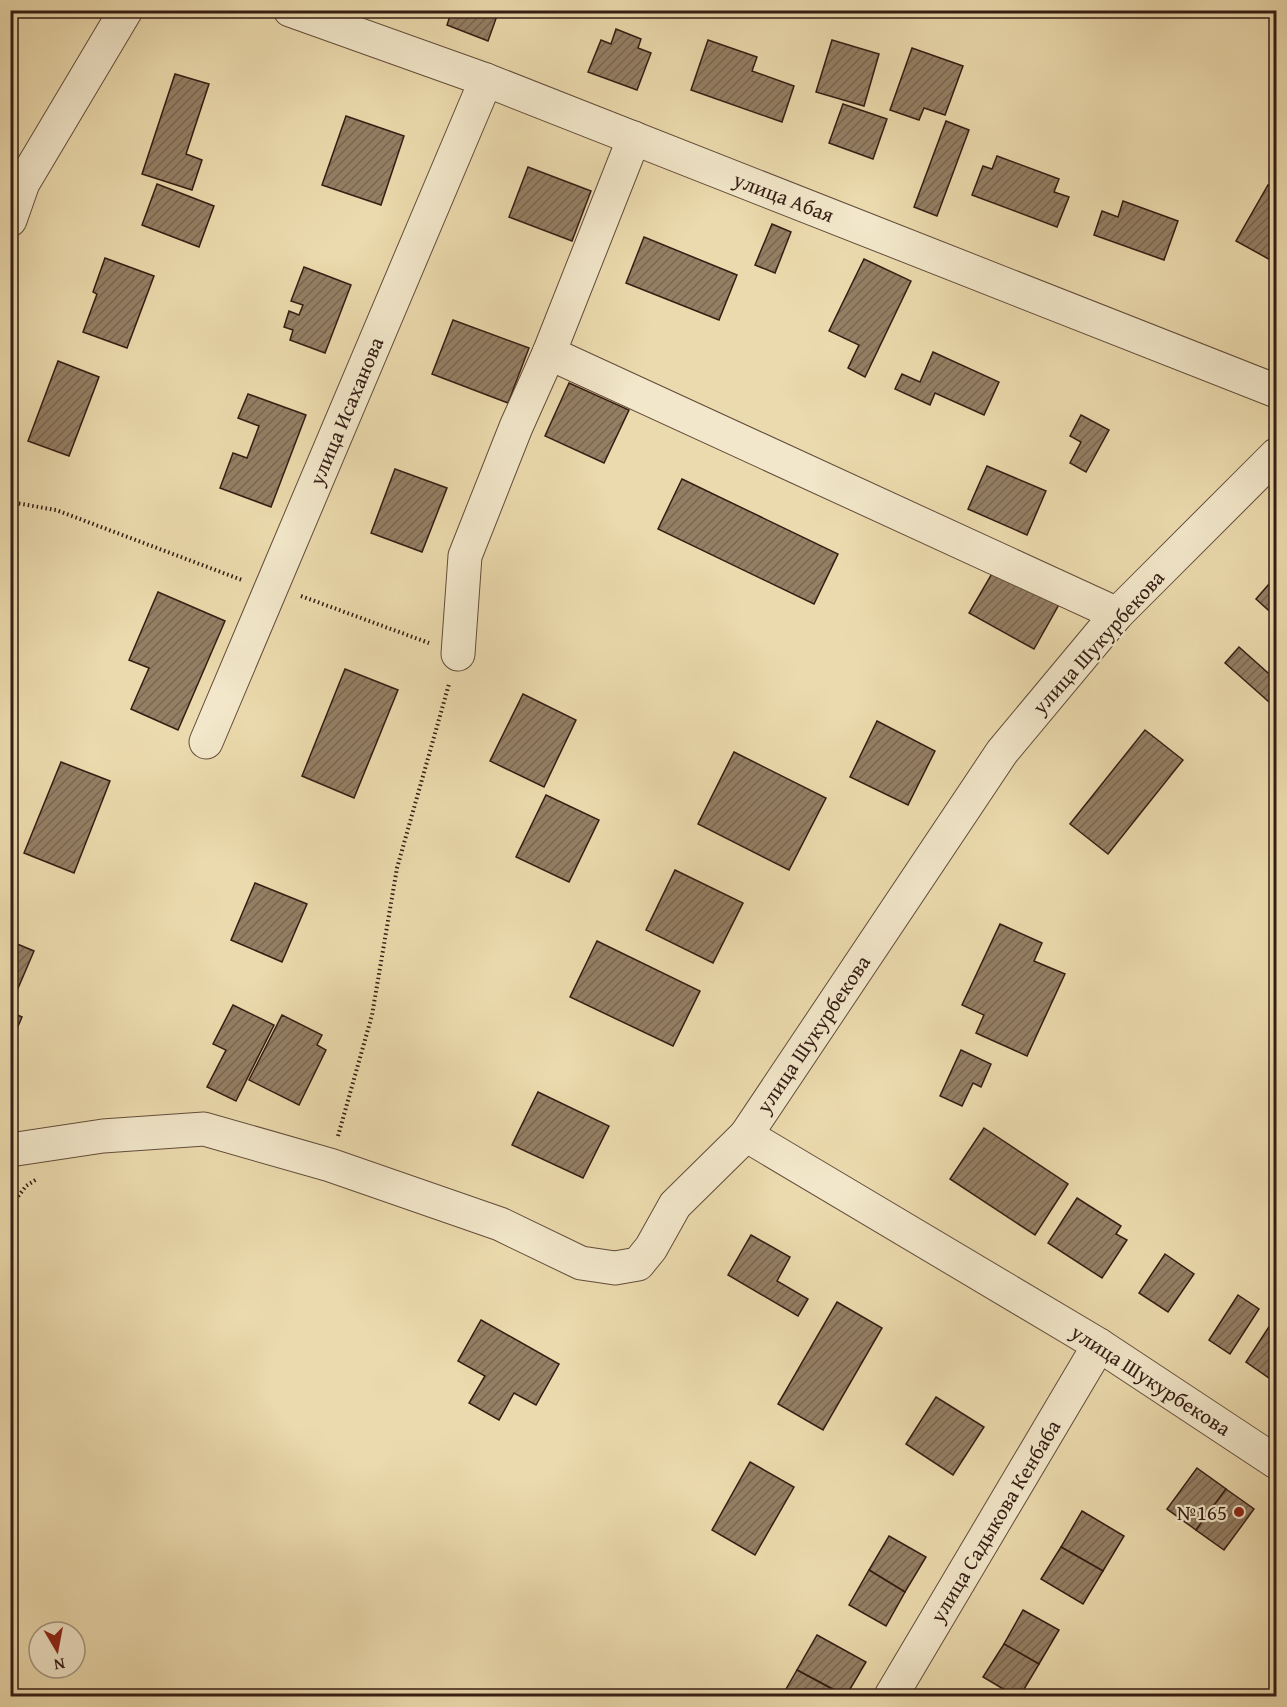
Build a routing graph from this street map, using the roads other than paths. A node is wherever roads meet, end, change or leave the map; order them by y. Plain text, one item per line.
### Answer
1 (126, 10) edge
2 (290, 10) edge
3 (486, 80) junction
4 (634, 138) junction
5 (10, 220) edge
6 (549, 353) junction
7 (1276, 391) edge
8 (1276, 455) edge
9 (1118, 614) junction
10 (458, 654) road end
11 (206, 742) dead end
12 (746, 1135) junction
13 (10, 1150) edge
14 (1099, 1345) junction
15 (1276, 1462) edge
16 (891, 1696) edge

1 - 5 street
2 - 3 street, улица Абая
3 - 4 street, улица Абая
3 - 11 street, улица Исаханова
4 - 6 street
4 - 7 street, улица Абая
6 - 9 street
6 - 10 street
8 - 9 street, улица Шукурбекова
9 - 12 street, улица Шукурбекова
12 - 13 street
12 - 14 street, улица Шукурбекова
14 - 15 street, улица Шукурбекова
14 - 16 street, улица Садыкова Кенбаба

